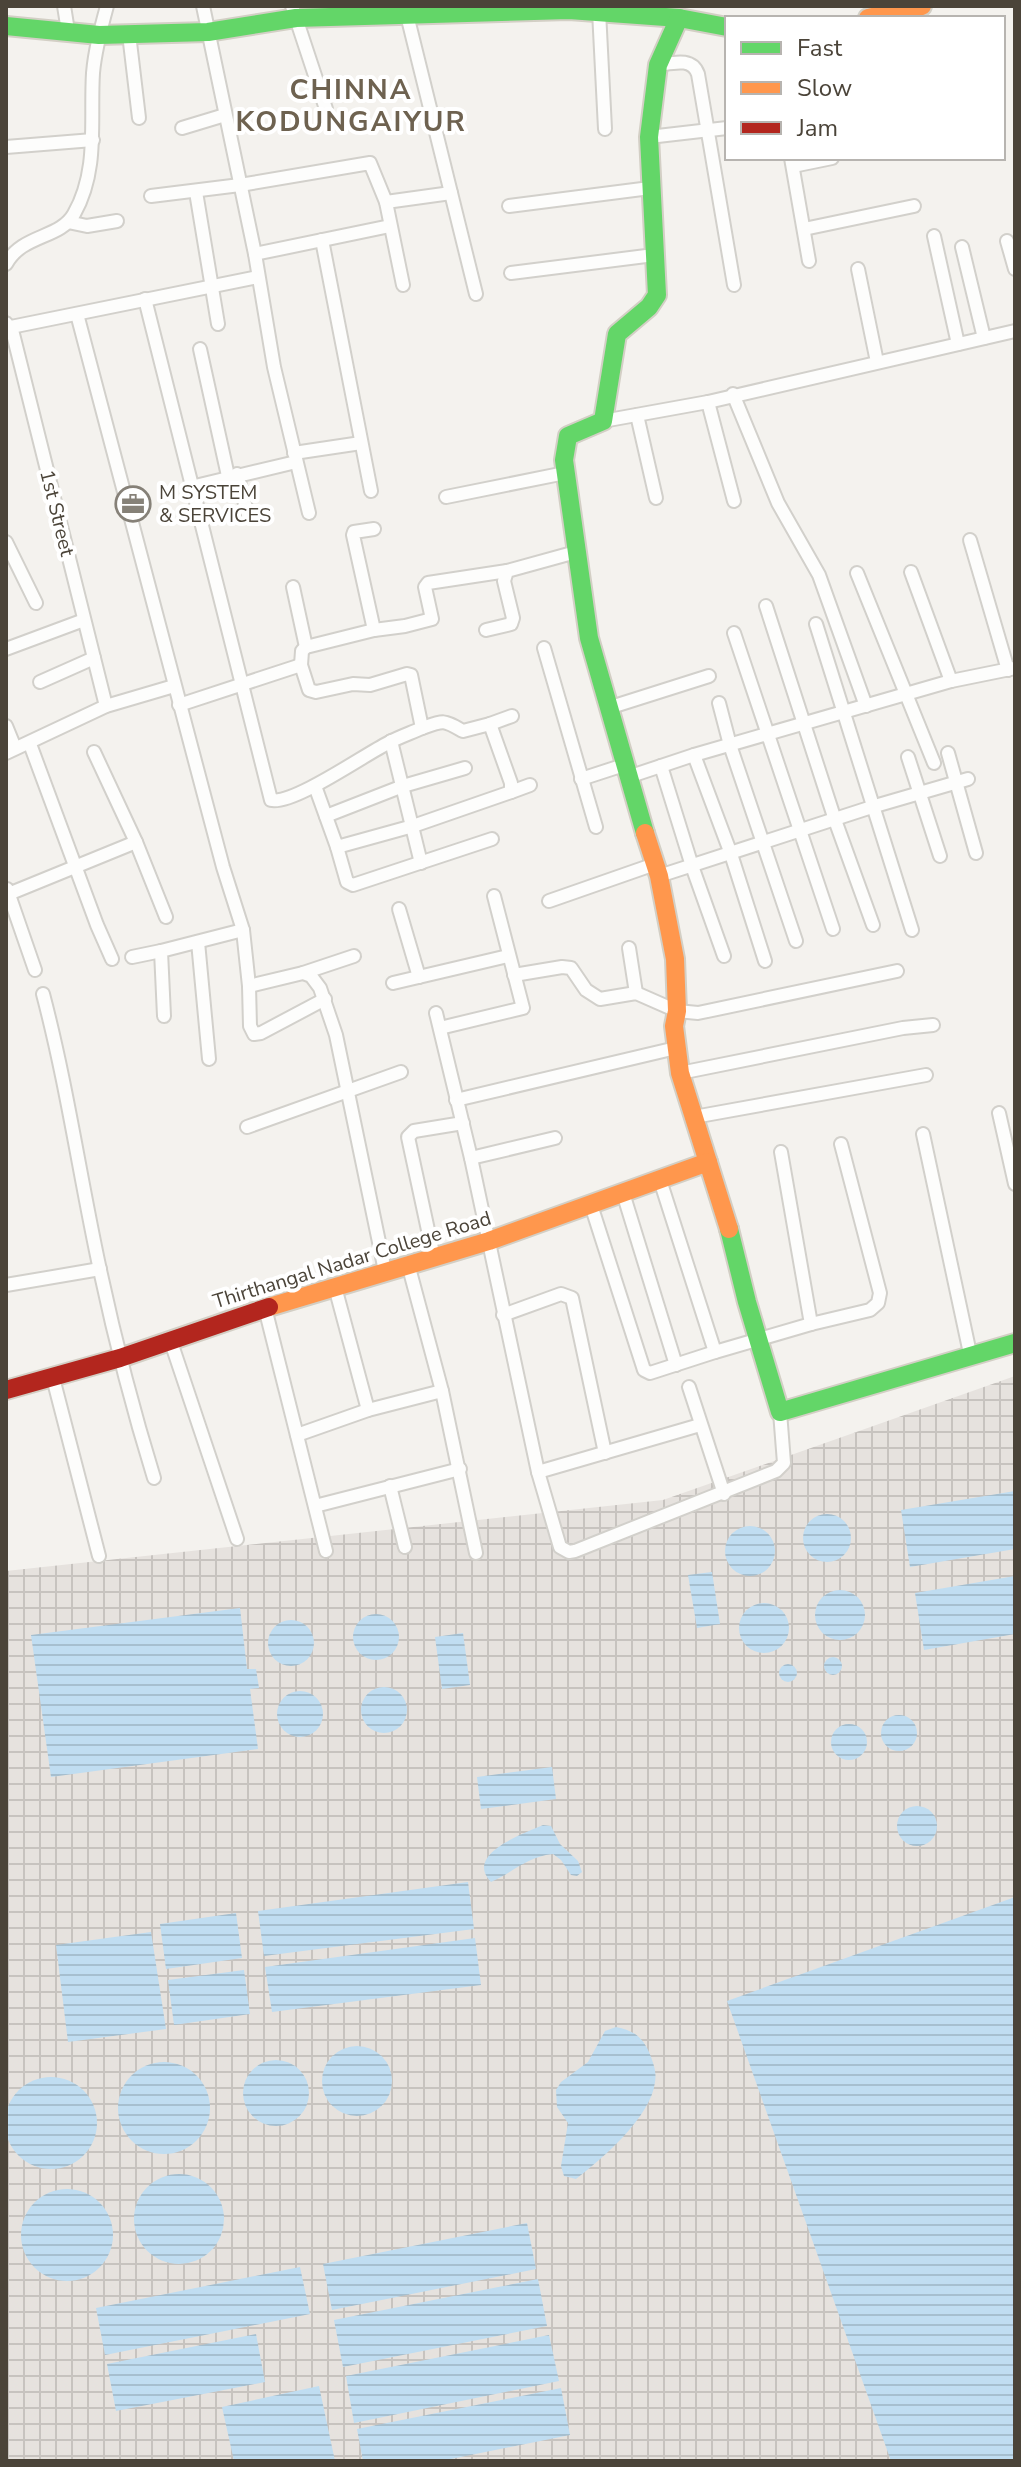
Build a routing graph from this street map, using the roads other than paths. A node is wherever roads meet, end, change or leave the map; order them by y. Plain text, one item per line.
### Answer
1 (64, 6) edge
2 (107, 6) edge
3 (203, 6) edge
4 (726, 6) edge
5 (922, 6) edge
6 (568, 8) edge
7 (599, 11) junction
8 (294, 12) edge
9 (407, 15) junction
10 (879, 16) edge
11 (679, 18) junction
12 (6, 26) edge
13 (724, 26) edge
14 (68, 31) junction
15 (208, 32) junction
16 (129, 34) junction
17 (99, 35) junction
18 (658, 65) junction
19 (326, 109) dead end
20 (225, 115) junction
21 (139, 118) dead end
22 (182, 128) dead end
23 (725, 128) edge
24 (605, 129) dead end
25 (708, 130) junction
26 (649, 137) junction
27 (93, 140) junction
28 (6, 147) edge
29 (812, 160) edge
30 (792, 162) edge
31 (240, 185) junction
32 (650, 188) junction
33 (196, 192) junction
34 (451, 193) junction
35 (151, 196) dead end
36 (386, 202) junction
37 (509, 206) dead end
38 (914, 206) dead end
39 (117, 221) dead end
40 (68, 222) junction
41 (390, 226) junction
42 (804, 229) junction
43 (934, 236) dead end
44 (322, 240) junction
45 (1007, 241) dead end
46 (962, 247) dead end
47 (255, 254) junction
48 (654, 255) junction
49 (809, 261) dead end
50 (6, 264) edge
51 (858, 269) dead end
52 (1015, 269) edge
53 (511, 273) dead end
54 (258, 277) junction
55 (403, 285) dead end
56 (734, 285) dead end
57 (210, 286) junction
58 (476, 294) dead end
59 (145, 299) junction
60 (77, 314) junction
61 (218, 324) dead end
62 (8, 325) edge
63 (1015, 331) edge
64 (984, 338) junction
65 (958, 344) junction
66 (200, 349) dead end
67 (877, 362) junction
68 (733, 394) junction
69 (708, 402) junction
70 (637, 415) junction
71 (603, 421) junction
72 (361, 443) junction
73 (295, 457) junction
74 (565, 473) junction
75 (232, 475) junction
76 (191, 487) junction
77 (371, 491) dead end
78 (446, 497) dead end
79 (656, 498) dead end
80 (734, 501) dead end
81 (309, 513) dead end
82 (248, 515) dead end
83 (374, 529) dead end
84 (970, 540) dead end
85 (6, 542) edge
86 (576, 552) junction
87 (507, 571) junction
88 (911, 572) dead end
89 (857, 573) dead end
90 (293, 587) dead end
91 (36, 603) dead end
92 (766, 606) dead end
93 (84, 620) junction
94 (816, 624) dead end
95 (374, 630) junction
96 (486, 630) dead end
97 (734, 633) dead end
98 (306, 647) junction
99 (544, 648) dead end
100 (6, 649) edge
101 (94, 658) junction
102 (301, 665) junction
103 (1011, 669) edge
104 (709, 676) dead end
105 (951, 681) junction
106 (40, 682) dead end
107 (242, 684) junction
108 (174, 686) junction
109 (906, 696) junction
110 (719, 703) dead end
111 (179, 705) junction
112 (106, 706) junction
113 (866, 706) junction
114 (608, 708) junction
115 (846, 711) junction
116 (512, 716) dead end
117 (804, 723) junction
118 (490, 724) junction
119 (6, 726) edge
120 (422, 728) junction
121 (767, 734) junction
122 (391, 741) junction
123 (30, 744) junction
124 (730, 745) junction
125 (10, 750) edge
126 (94, 752) dead end
127 (948, 753) dead end
128 (694, 755) junction
129 (908, 757) dead end
130 (934, 763) dead end
131 (661, 766) junction
132 (465, 768) dead end
133 (626, 771) junction
134 (581, 779) junction
135 (962, 781) junction
136 (530, 785) dead end
137 (315, 786) junction
138 (403, 786) junction
139 (511, 792) junction
140 (920, 793) junction
141 (875, 806) junction
142 (326, 816) junction
143 (835, 820) junction
144 (413, 826) junction
145 (596, 827) dead end
146 (798, 831) junction
147 (492, 839) dead end
148 (136, 842) junction
149 (763, 844) junction
150 (337, 847) junction
151 (976, 853) dead end
152 (731, 854) junction
153 (940, 856) dead end
154 (421, 863) junction
155 (75, 866) junction
156 (692, 866) junction
157 (657, 870) junction
158 (7, 891) edge
159 (494, 896) dead end
160 (549, 901) dead end
161 (399, 909) dead end
162 (166, 917) dead end
163 (873, 925) dead end
164 (833, 929) dead end
165 (243, 930) junction
166 (912, 930) dead end
167 (796, 941) dead end
168 (198, 942) junction
169 (629, 948) dead end
170 (161, 951) junction
171 (354, 956) dead end
172 (508, 956) junction
173 (724, 956) dead end
174 (132, 957) dead end
175 (112, 959) dead end
176 (765, 961) dead end
177 (35, 970) dead end
178 (897, 971) dead end
179 (303, 973) junction
180 (514, 975) junction
181 (419, 977) junction
182 (393, 983) dead end
183 (249, 986) junction
184 (636, 993) junction
185 (43, 994) dead end
186 (325, 999) junction
187 (677, 1011) junction
188 (436, 1013) dead end
189 (164, 1016) dead end
190 (933, 1025) dead end
191 (440, 1028) junction
192 (676, 1048) junction
193 (209, 1059) dead end
194 (401, 1072) dead end
195 (680, 1073) junction
196 (926, 1075) dead end
197 (348, 1091) junction
198 (456, 1100) junction
199 (999, 1113) dead end
200 (694, 1117) junction
201 (463, 1123) junction
202 (247, 1127) dead end
203 (923, 1134) dead end
204 (555, 1138) dead end
205 (841, 1144) dead end
206 (781, 1152) dead end
207 (471, 1158) junction
208 (708, 1162) junction
209 (660, 1180) junction
210 (1015, 1184) edge
211 (623, 1193) junction
212 (591, 1205) junction
213 (489, 1241) junction
214 (434, 1258) junction
215 (408, 1264) junction
216 (100, 1269) junction
217 (385, 1271) junction
218 (6, 1285) edge
219 (335, 1287) junction
220 (265, 1308) junction
221 (503, 1315) junction
222 (811, 1324) junction
223 (758, 1338) junction
224 (171, 1342) junction
225 (1015, 1343) edge
226 (715, 1352) junction
227 (120, 1358) junction
228 (971, 1358) junction
229 (676, 1365) junction
230 (53, 1378) junction
231 (689, 1387) dead end
232 (6, 1390) edge
233 (442, 1391) junction
234 (368, 1410) junction
235 (780, 1412) junction
236 (700, 1425) junction
237 (297, 1435) junction
238 (605, 1453) junction
239 (460, 1469) junction
240 (538, 1472) junction
241 (154, 1478) dead end
242 (390, 1486) junction
243 (724, 1494) junction
244 (315, 1506) junction
245 (237, 1539) dead end
246 (405, 1547) dead end
247 (326, 1551) dead end
248 (476, 1553) dead end
249 (99, 1556) dead end

1 - 14 street
2 - 17 street
3 - 15 street
4 - 13 street
5 - 10 street
6 - 7 street
6 - 9 street
7 - 11 street
7 - 24 street
8 - 9 street
8 - 15 street
8 - 19 street
9 - 34 street
11 - 13 street
11 - 18 street
12 - 14 street
14 - 17 street
15 - 16 street
15 - 20 street
16 - 17 street
16 - 21 street
17 - 27 street
18 - 25 street
18 - 26 street
20 - 22 street
20 - 31 street
23 - 25 street
25 - 26 street
25 - 56 street
26 - 32 street
27 - 28 street
27 - 40 street
29 - 30 street
30 - 42 street
31 - 33 street
31 - 36 street
31 - 47 street
32 - 37 street
32 - 48 street
33 - 35 street
33 - 57 street
34 - 36 street
34 - 58 street
36 - 41 street
38 - 42 street
39 - 40 street
40 - 50 street
41 - 44 street
41 - 55 street
42 - 49 street
43 - 65 street
44 - 47 street
44 - 72 street
45 - 52 street
46 - 64 street
47 - 54 street
48 - 53 street
48 - 71 street
51 - 67 street
54 - 57 street
54 - 73 street
57 - 59 street
57 - 61 street
59 - 60 street
59 - 76 street
60 - 62 street
60 - 108 street
62 - 93 street, 1st Street
63 - 64 street
64 - 65 street
65 - 67 street
66 - 75 street
67 - 68 street
68 - 69 street
68 - 113 street
69 - 70 street
69 - 80 street
70 - 71 street
70 - 79 street
71 - 74 street
72 - 73 street
72 - 77 street
73 - 75 street
73 - 81 street
74 - 78 street
74 - 86 street
75 - 76 street
75 - 82 street
76 - 107 street
83 - 95 street
84 - 103 street
85 - 91 street
86 - 87 street
86 - 114 street
87 - 95 street
87 - 96 street
88 - 105 street
89 - 109 street
90 - 98 street
92 - 117 street
93 - 100 street
93 - 101 street, 1st Street
94 - 115 street
95 - 98 street
97 - 121 street
98 - 102 street
99 - 134 street
101 - 106 street
101 - 112 street, 1st Street
102 - 107 street
102 - 120 street
103 - 105 street
104 - 114 street
105 - 109 street
107 - 111 street
107 - 137 street
108 - 111 street
108 - 112 street
109 - 113 street
109 - 130 street
110 - 124 street
111 - 165 street
112 - 123 street
113 - 115 street
114 - 133 street
115 - 117 street
115 - 141 street
116 - 118 street
117 - 121 street
117 - 143 street
118 - 120 street
118 - 139 street
119 - 125 street
120 - 122 street
121 - 124 street
121 - 146 street
122 - 137 street
122 - 138 street
123 - 125 street
123 - 155 street
124 - 128 street
124 - 149 street
126 - 148 street
127 - 135 street
128 - 131 street
128 - 152 street
129 - 140 street
131 - 133 street
131 - 156 street
132 - 138 street
133 - 134 street
133 - 157 street
134 - 145 street
135 - 140 street
135 - 151 street
136 - 139 street
137 - 142 street
138 - 142 street
138 - 144 street
139 - 144 street
140 - 141 street
140 - 153 street
141 - 143 street
141 - 166 street
142 - 150 street
143 - 146 street
143 - 163 street
144 - 150 street
144 - 154 street
146 - 149 street
146 - 164 street
147 - 154 street
148 - 155 street
148 - 162 street
149 - 152 street
149 - 167 street
150 - 154 street
152 - 156 street
152 - 176 street
155 - 158 street
155 - 175 street
156 - 157 street
156 - 173 street
157 - 160 street
157 - 187 street
158 - 177 street
159 - 172 street
161 - 181 street
165 - 168 street
165 - 183 street
168 - 170 street
168 - 193 street
169 - 184 street
170 - 174 street
170 - 189 street
171 - 179 street
172 - 180 street
172 - 181 street
178 - 187 street
179 - 183 street
179 - 186 street
180 - 184 street
180 - 191 street
181 - 182 street
183 - 186 street
184 - 187 street
185 - 216 street
186 - 197 street
187 - 192 street
188 - 191 street
190 - 195 street
191 - 198 street
192 - 195 street
192 - 198 street
194 - 197 street
195 - 200 street
196 - 200 street
197 - 202 street
197 - 217 street
198 - 201 street
199 - 210 street
200 - 208 street
201 - 207 street
201 - 214 street
203 - 228 street
204 - 207 street
205 - 222 street
206 - 222 street
207 - 213 street
208 - 209 street, Thirthangal Nadar College Road
208 - 223 street
209 - 211 street, Thirthangal Nadar College Road
209 - 226 street
211 - 212 street, Thirthangal Nadar College Road
211 - 229 street
212 - 213 street, Thirthangal Nadar College Road
212 - 229 street
213 - 214 street, Thirthangal Nadar College Road
213 - 221 street
214 - 215 street, Thirthangal Nadar College Road
215 - 217 street, Thirthangal Nadar College Road
215 - 233 street
216 - 218 street
216 - 227 street
217 - 219 street, Thirthangal Nadar College Road
219 - 220 street, Thirthangal Nadar College Road
219 - 234 street
220 - 224 street, Thirthangal Nadar College Road
220 - 237 street
221 - 238 street
221 - 240 street
222 - 223 street
223 - 226 street
223 - 235 street
224 - 227 street, Thirthangal Nadar College Road
224 - 245 street
225 - 228 street
226 - 229 street
227 - 230 street, Thirthangal Nadar College Road
227 - 241 street
228 - 235 street
230 - 232 street, Thirthangal Nadar College Road
230 - 249 street
231 - 236 street
233 - 234 street
233 - 239 street
234 - 237 street
235 - 243 street
236 - 238 street
236 - 243 street
237 - 244 street
238 - 240 street
239 - 242 street
239 - 248 street
240 - 243 street
242 - 244 street
242 - 246 street
244 - 247 street

